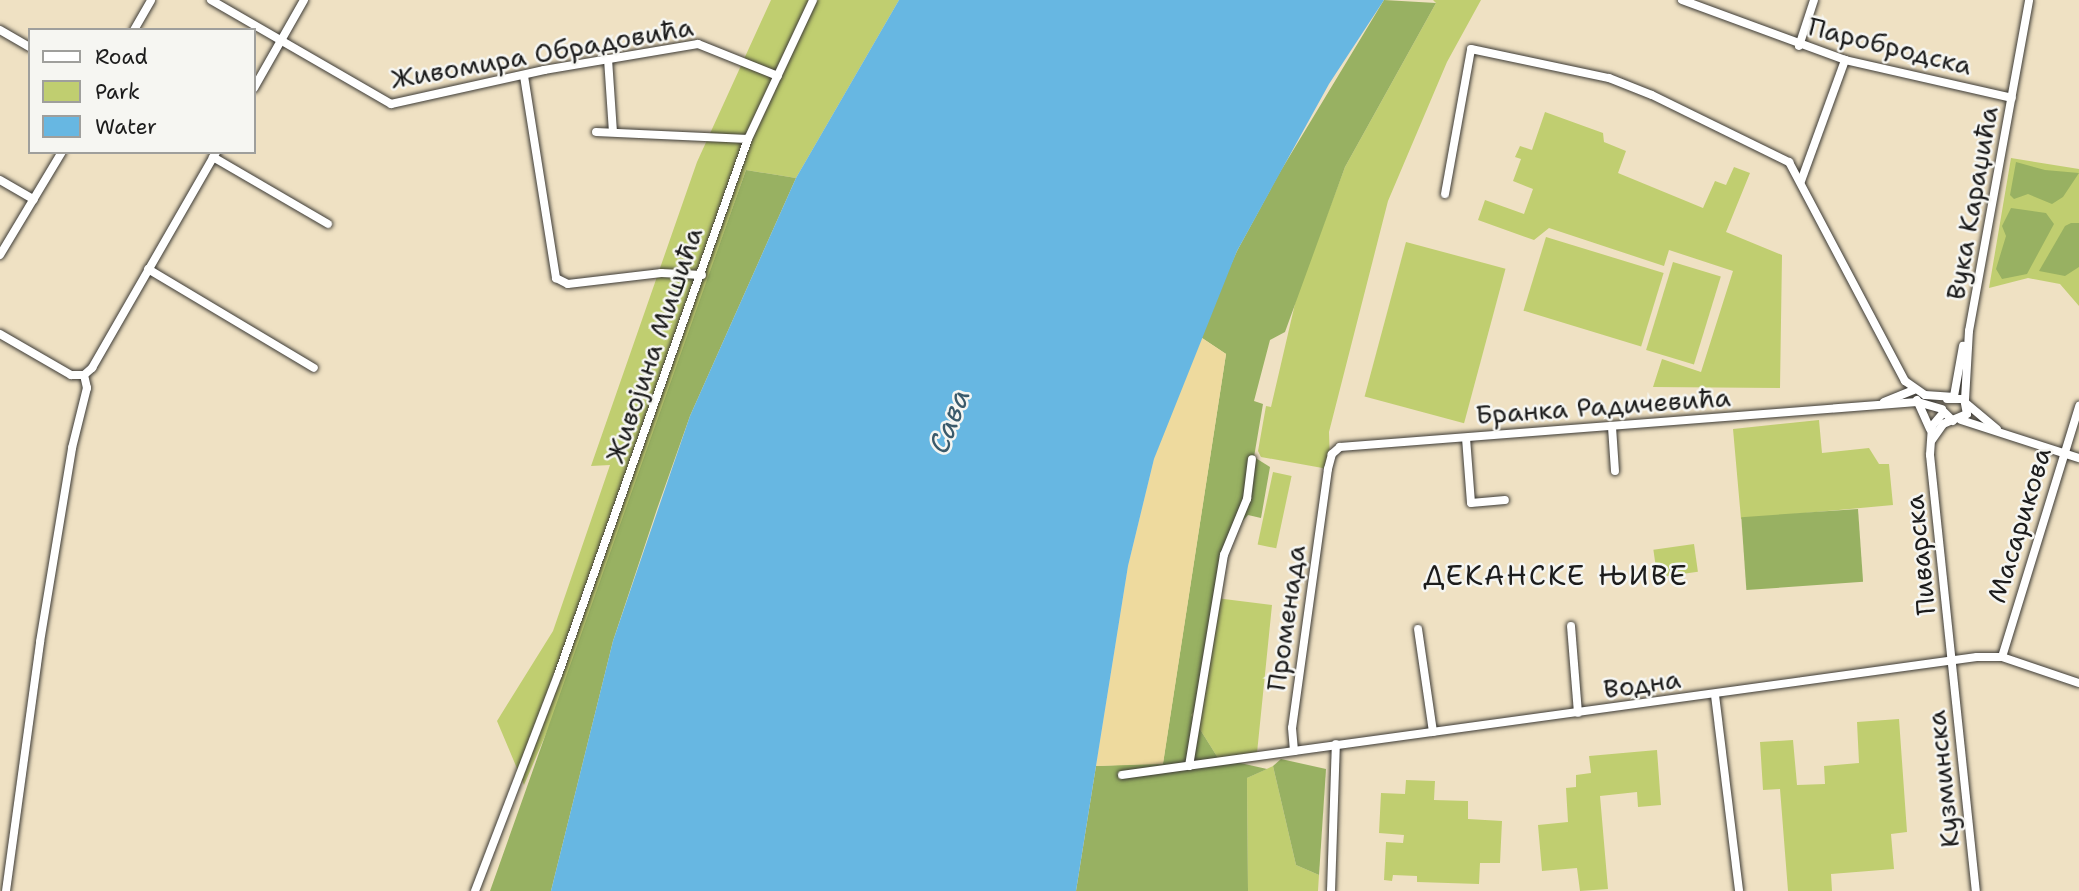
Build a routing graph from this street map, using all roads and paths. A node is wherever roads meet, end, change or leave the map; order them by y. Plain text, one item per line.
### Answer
1 (151, 0) edge
2 (211, 0) edge
3 (304, 0) edge
4 (813, 0) edge
5 (1682, 0) edge
6 (1814, 0) edge
7 (2029, 0) edge
8 (135, 28) edge
9 (0, 30) edge
10 (281, 42) junction
11 (28, 46) edge
12 (1799, 46) junction
13 (608, 59) junction
14 (1845, 60) junction
15 (524, 76) junction
16 (778, 76) junction
17 (256, 85) edge
18 (2012, 98) junction
19 (596, 132) dead end
20 (613, 132) junction
21 (748, 139) junction
22 (61, 154) edge
23 (215, 155) edge
24 (0, 180) edge
25 (1801, 181) junction
26 (1446, 194) dead end
27 (34, 200) junction
28 (328, 224) dead end
29 (0, 255) edge
30 (149, 269) junction
31 (702, 275) junction
32 (1969, 331) junction
33 (0, 334) edge
34 (314, 368) dead end
35 (84, 375) junction
36 (1914, 390) junction
37 (1953, 396) junction
38 (1917, 402) junction
39 (1966, 402) junction
40 (1875, 405) junction
41 (2079, 406) edge
42 (1943, 411) junction
43 (1957, 421) junction
44 (1612, 427) junction
45 (2003, 432) junction
46 (1466, 438) junction
47 (1931, 443) junction
48 (1335, 450) joint
49 (2062, 453) junction
50 (2079, 458) edge
51 (1252, 459) dead end
52 (1615, 471) dead end
53 (1505, 500) dead end
54 (1571, 626) dead end
55 (1418, 629) dead end
56 (2002, 657) junction
57 (1953, 662) junction
58 (2079, 683) edge
59 (1715, 695) junction
60 (1578, 713) junction
61 (1433, 732) junction
62 (1336, 744) junction
63 (1294, 751) junction
64 (1189, 766) junction
65 (1122, 775) dead end
66 (6, 891) edge
67 (475, 891) edge
68 (1331, 891) edge
69 (1739, 891) edge
70 (1976, 891) edge

1 - 8 street
2 - 10 street, Живомира Обрадовића
3 - 10 street
4 - 16 street, Живојина Мишића
5 - 12 street, Паробродска
6 - 12 street
7 - 18 street, Вука Караџића
9 - 11 street
10 - 15 street, Живомира Обрадовића
10 - 17 street
12 - 14 street, Паробродска
13 - 15 street, Живомира Обрадовића
13 - 16 street, Живомира Обрадовића
13 - 20 street
14 - 18 street, Паробродска
14 - 25 street
15 - 31 street
16 - 21 street, Живојина Мишића
18 - 32 street, Вука Караџића
19 - 20 street
20 - 21 street
21 - 31 street, Живојина Мишића
22 - 27 street
23 - 28 street
23 - 30 street
24 - 27 street
25 - 26 street, Пиварска
25 - 36 street, Пиварска
27 - 29 street
30 - 34 street
30 - 35 street
31 - 67 street, Живојина Мишића
32 - 37 street, Вука Караџића
32 - 39 street, Вука Караџића
33 - 35 street
35 - 66 street
36 - 37 street
36 - 38 street, Пиварска
36 - 40 street, Бранка Радичевића
37 - 39 street
37 - 42 street, Пиварска
38 - 40 street, Бранка Радичевића
38 - 42 street, Бранка Радичевића
38 - 47 street, Пиварска
39 - 43 street, Вука Караџића
39 - 45 street
40 - 44 street, Бранка Радичевића
41 - 49 street, Масарикова
42 - 43 street
42 - 47 street, Пиварска
43 - 45 street
43 - 47 street
44 - 46 street, Бранка Радичевића
44 - 52 street
45 - 49 street
46 - 48 street, Бранка Радичевића
46 - 53 street
47 - 57 street, Пиварска
48 - 63 street, Променада
49 - 50 street
49 - 56 street, Масарикова
51 - 64 street
54 - 60 street
55 - 61 street
56 - 57 street, Водна
56 - 58 street
57 - 59 street, Водна
57 - 70 street, Кузминска
59 - 60 street, Водна
59 - 69 street
60 - 61 street, Водна
61 - 62 street, Водна
62 - 63 street
62 - 68 street
63 - 64 street
64 - 65 street

